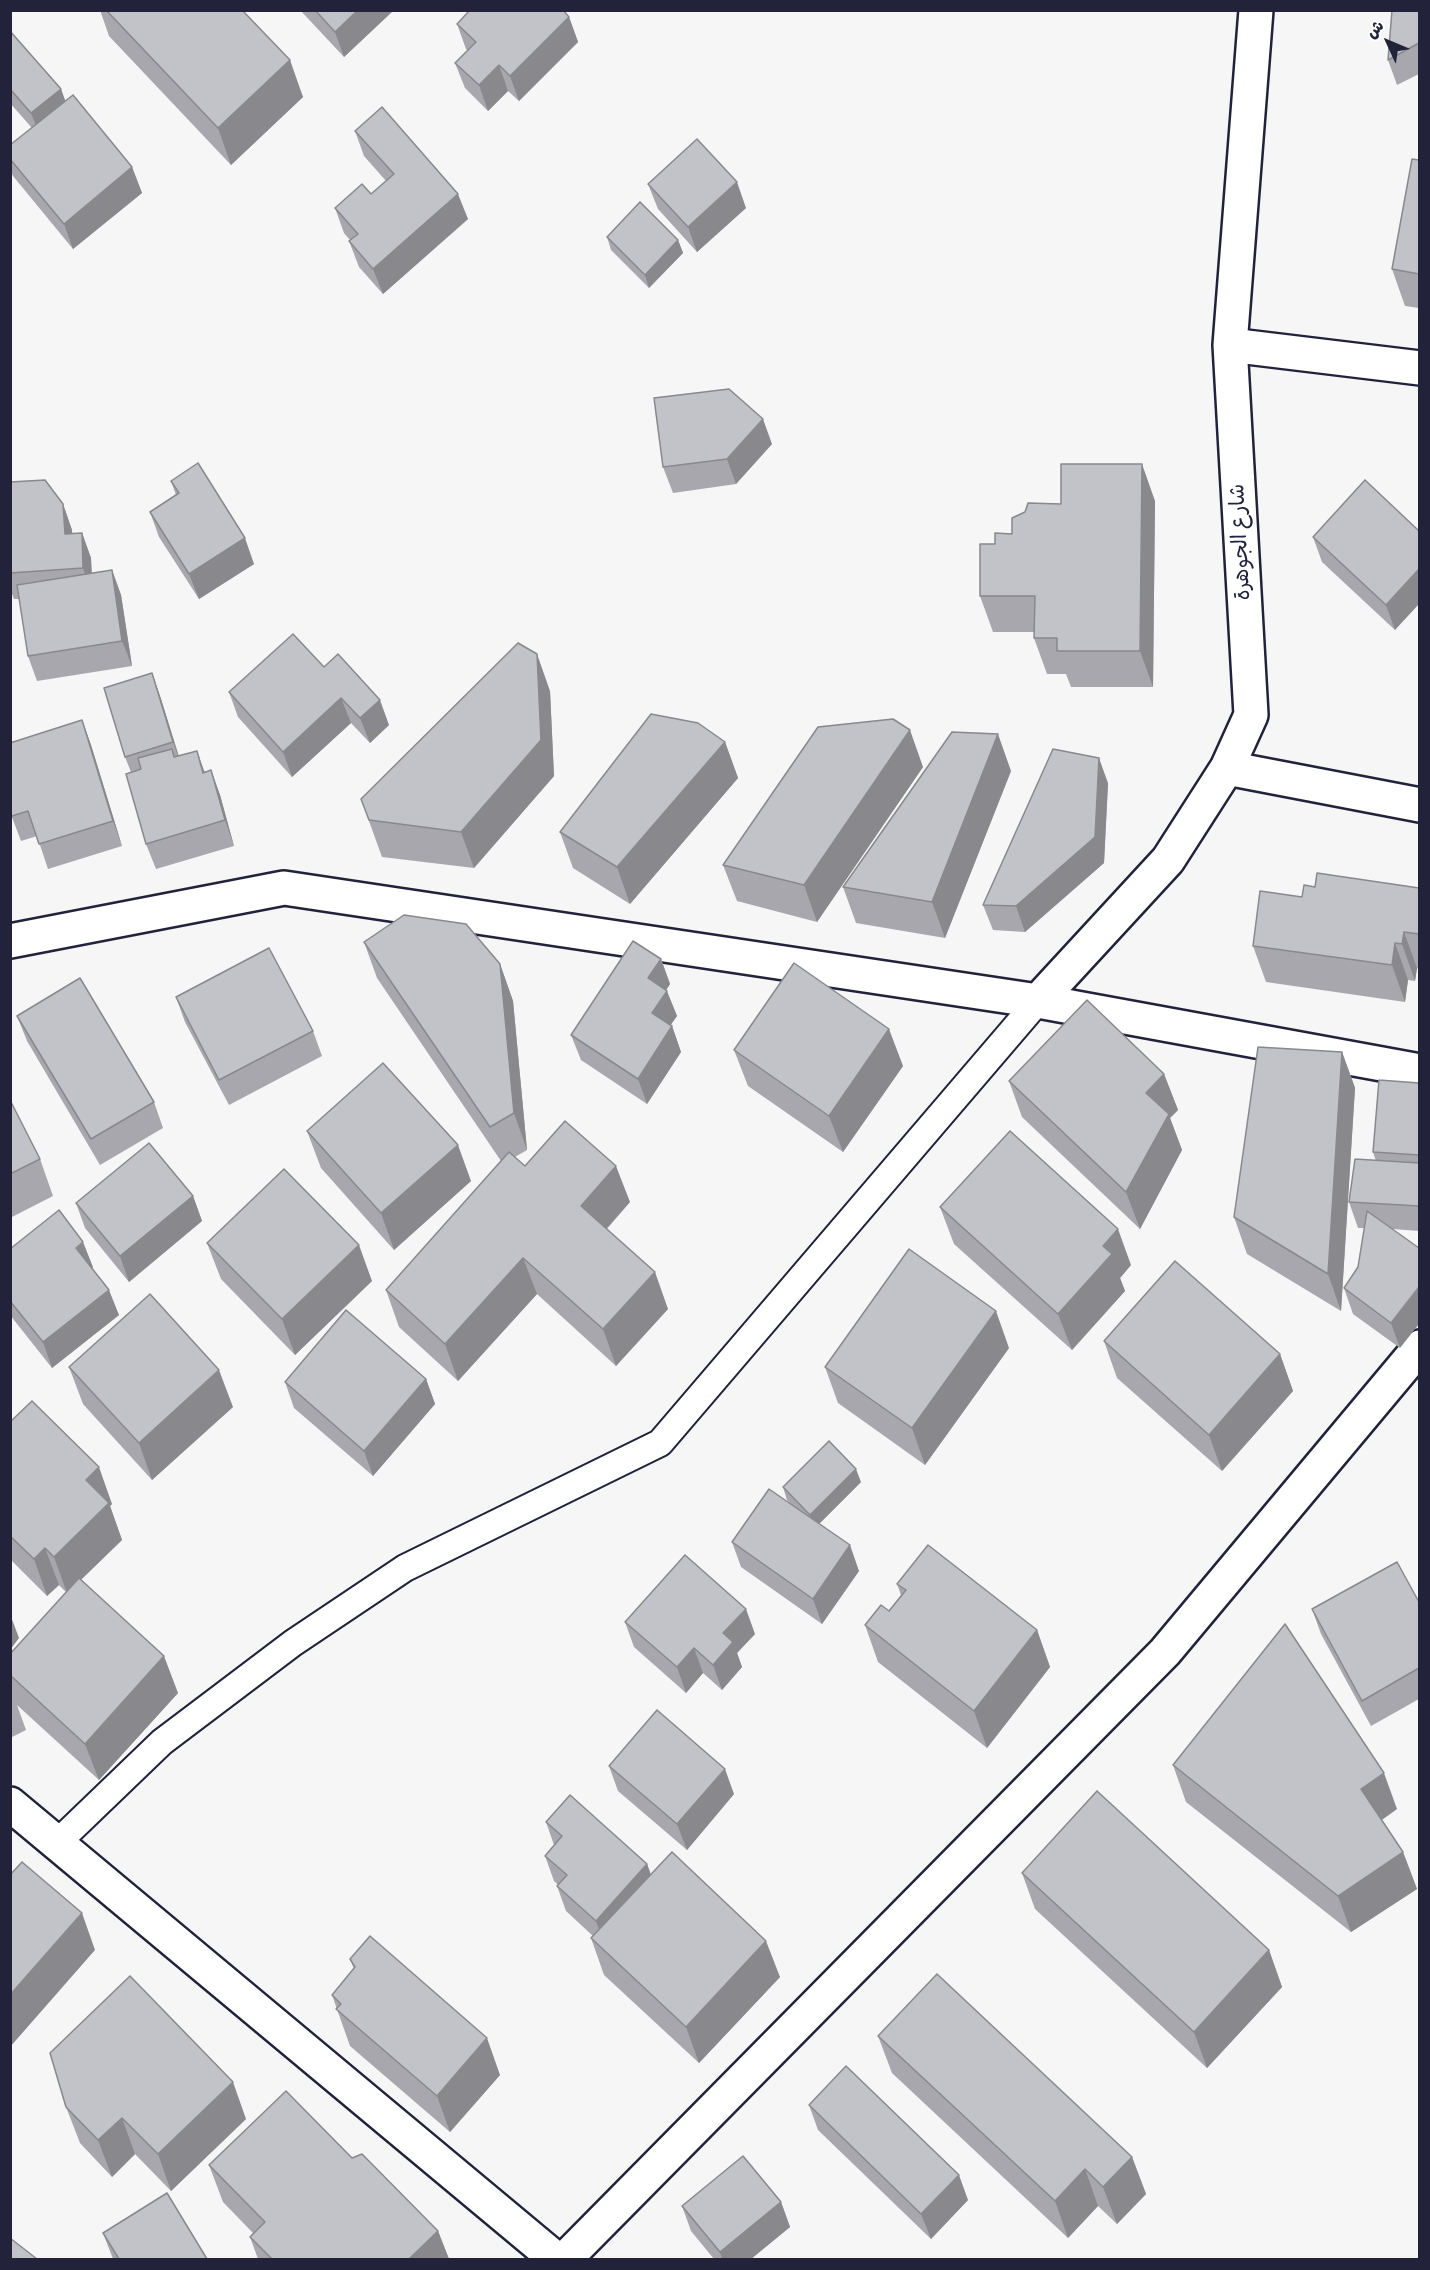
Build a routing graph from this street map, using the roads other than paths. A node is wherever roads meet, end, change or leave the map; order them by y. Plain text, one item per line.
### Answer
1 (1256, 10) edge
2 (1230, 345) junction
3 (1419, 368) edge
4 (1227, 768) junction
5 (1419, 805) edge
6 (10, 941) edge
7 (1038, 1001) junction
8 (1419, 1071) edge
9 (1419, 1347) edge
10 (10, 1804) edge
11 (57, 1843) junction
12 (557, 2259) edge
13 (564, 2259) edge

1 - 2 street, شارع الجوهرة
2 - 3 street
2 - 4 street, شارع الجوهرة
4 - 5 street
4 - 7 street, شارع الجوهرة
6 - 7 street
7 - 8 street
7 - 11 lane
9 - 13 street
10 - 11 street
11 - 12 street

